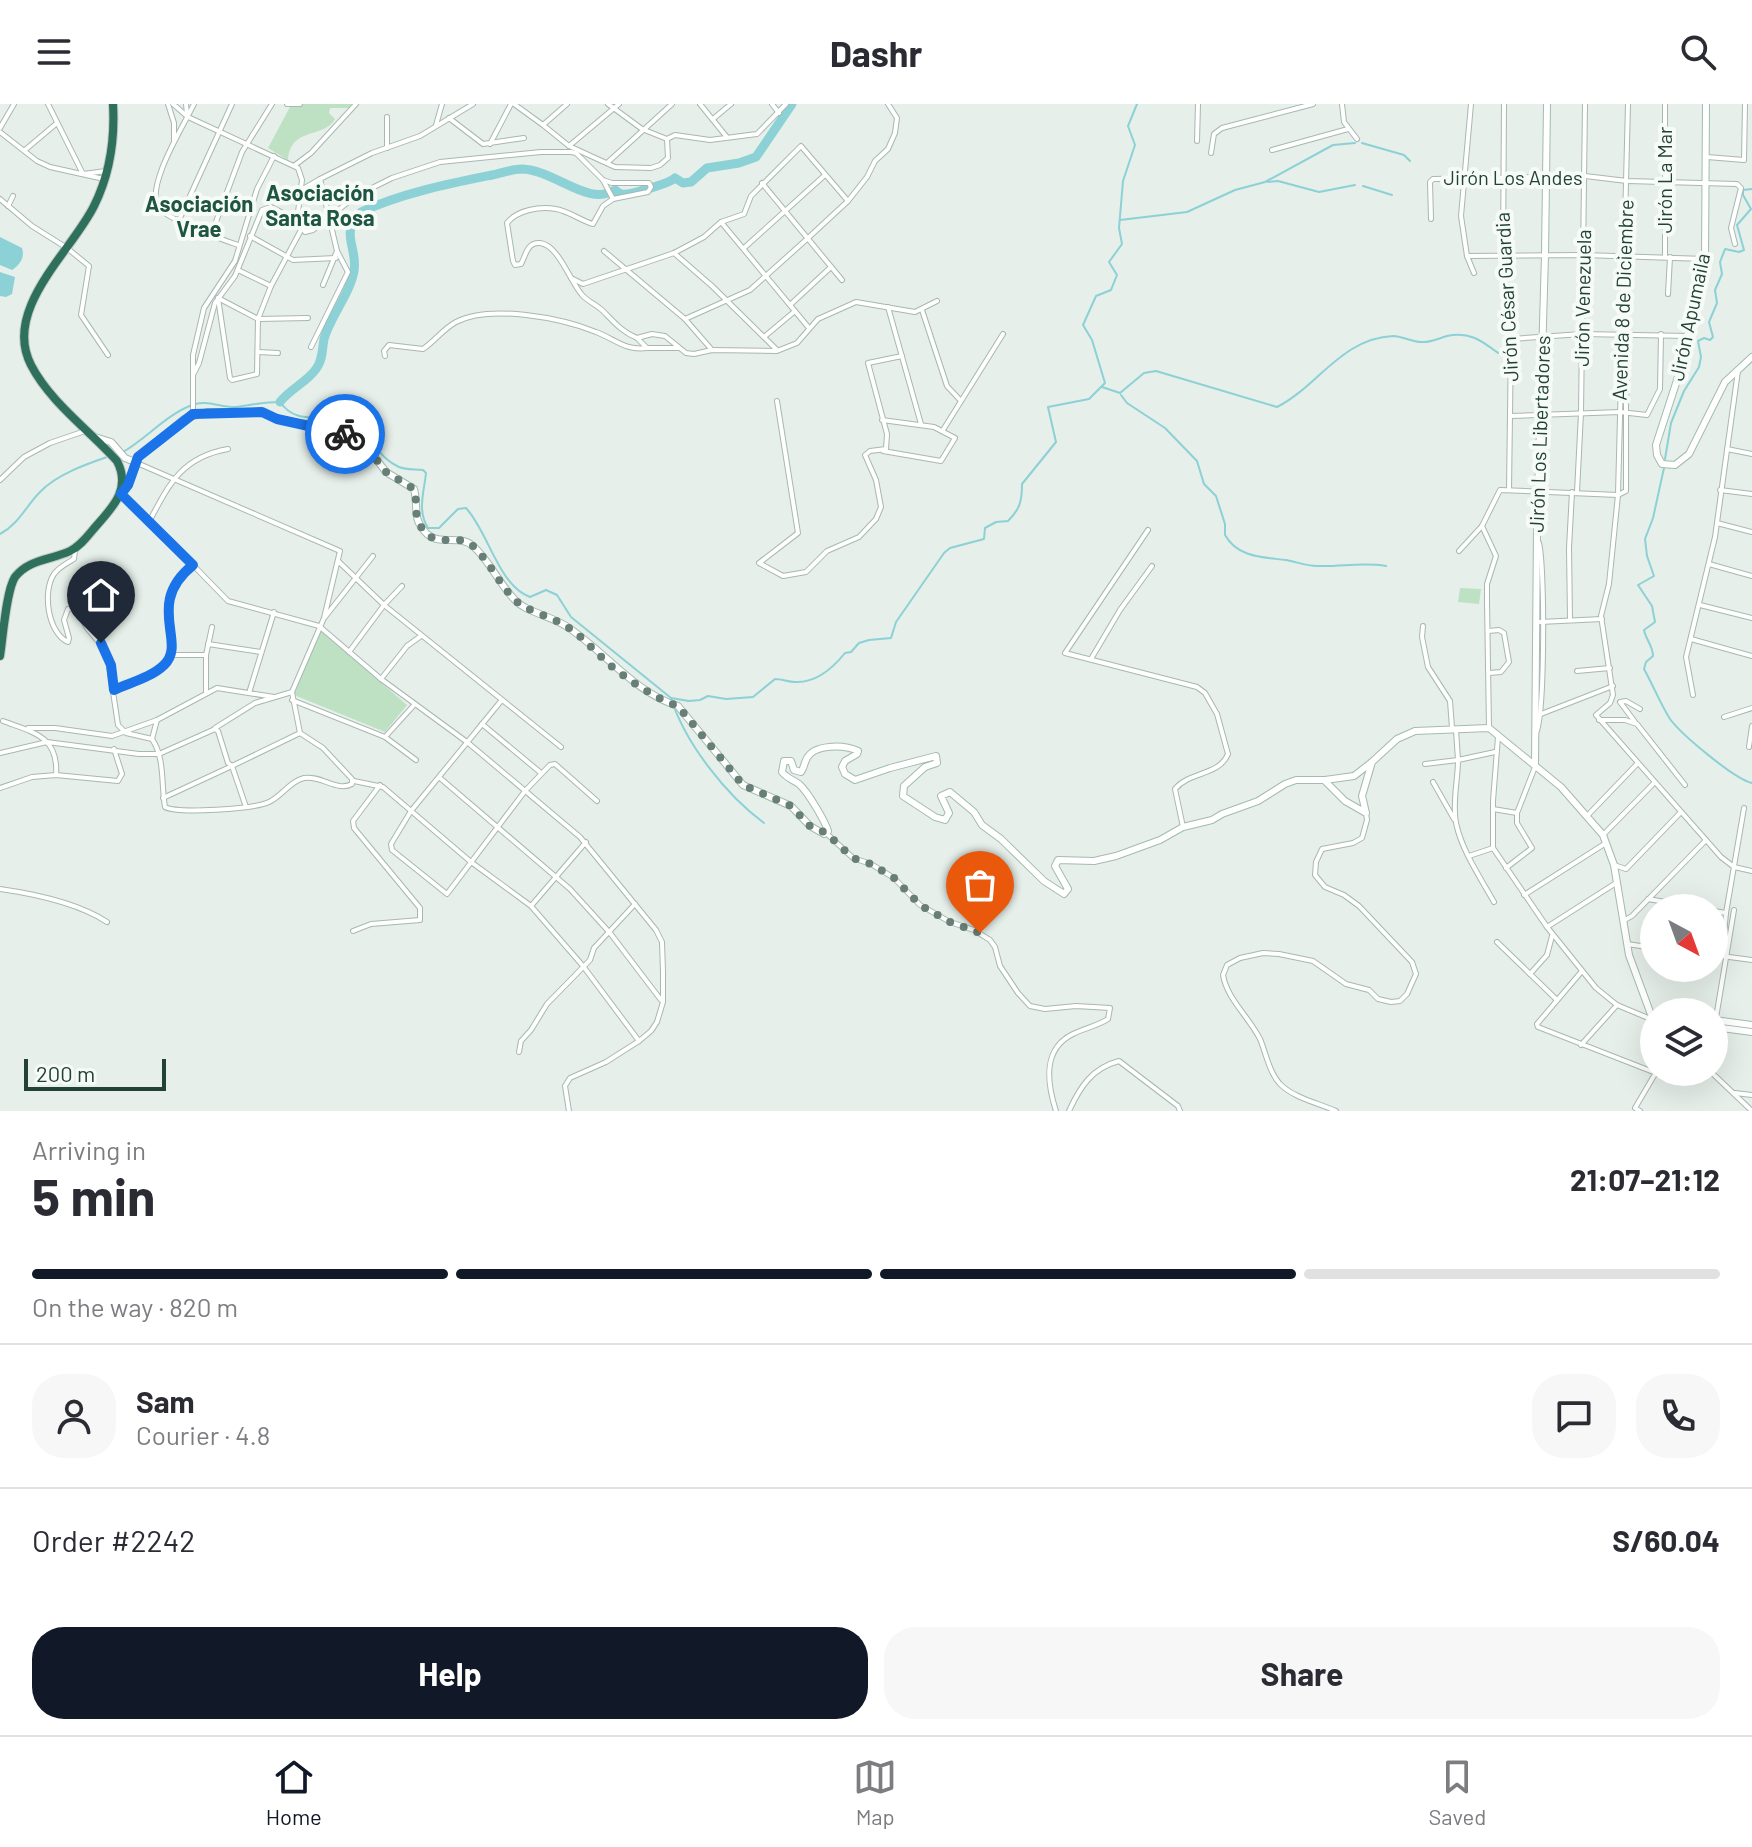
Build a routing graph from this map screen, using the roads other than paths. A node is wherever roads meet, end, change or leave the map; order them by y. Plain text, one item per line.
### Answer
1 (14, 104) edge
2 (48, 104) edge
3 (113, 104) edge
4 (171, 104) edge
5 (186, 104) edge
6 (194, 104) edge
7 (232, 104) edge
8 (272, 104) edge
9 (287, 104) edge
10 (300, 104) edge
11 (356, 104) edge
12 (442, 104) edge
13 (473, 104) edge
14 (512, 104) edge
15 (565, 104) edge
16 (608, 104) edge
17 (619, 104) edge
18 (672, 104) edge
19 (700, 104) edge
20 (731, 104) edge
21 (772, 104) edge
22 (786, 104) edge
23 (888, 104) edge
24 (1198, 104) edge
25 (1313, 104) edge
26 (1342, 104) edge
27 (1471, 104) edge
28 (1504, 104) edge
29 (1547, 104) edge
30 (1585, 104) edge
31 (1628, 104) edge
32 (1665, 104) edge
33 (1706, 104) edge
34 (1745, 104) edge
35 (613, 109) junction
36 (779, 113) junction
37 (188, 117) junction
38 (387, 117) dead end
39 (449, 118) junction
40 (713, 119) junction
41 (57, 123) junction
42 (436, 125) junction
43 (543, 125) junction
44 (642, 129) junction
45 (1348, 129) junction
46 (0, 130) edge
47 (218, 132) junction
48 (726, 136) junction
49 (524, 138) dead end
50 (667, 139) junction
51 (1357, 139) dead end
52 (1197, 141) dead end
53 (174, 143) junction
54 (249, 145) junction
55 (489, 145) junction
56 (569, 146) junction
57 (387, 148) junction
58 (25, 150) junction
59 (1272, 150) dead end
60 (576, 153) junction
61 (1211, 153) dead end
62 (274, 156) junction
63 (1706, 157) junction
64 (607, 163) junction
65 (295, 165) junction
66 (83, 174) junction
67 (826, 174) junction
68 (106, 175) junction
69 (1585, 176) junction
70 (1502, 177) junction
71 (1545, 177) junction
72 (1463, 178) junction
73 (320, 179) junction
74 (603, 180) junction
75 (1627, 181) junction
76 (1665, 181) junction
77 (1706, 181) junction
78 (762, 183) junction
79 (301, 190) junction
80 (13, 196) dead end
81 (0, 199) edge
82 (613, 199) junction
83 (848, 201) junction
84 (8, 206) junction
85 (786, 210) junction
86 (330, 215) junction
87 (1431, 219) dead end
88 (179, 220) junction
89 (297, 220) junction
90 (721, 222) junction
91 (301, 230) junction
92 (211, 235) junction
93 (250, 236) junction
94 (807, 239) junction
95 (1735, 244) dead end
96 (239, 246) junction
97 (67, 248) junction
98 (744, 248) junction
99 (337, 251) junction
100 (604, 251) dead end
101 (674, 253) junction
102 (287, 255) junction
103 (1466, 255) junction
104 (1545, 255) junction
105 (1584, 255) junction
106 (1503, 256) junction
107 (1624, 256) junction
108 (1667, 256) junction
109 (336, 258) junction
110 (1705, 259) junction
111 (831, 267) junction
112 (625, 269) junction
113 (238, 270) junction
114 (1474, 273) dead end
115 (767, 277) junction
116 (570, 278) junction
117 (842, 280) dead end
118 (323, 285) dead end
119 (271, 286) junction
120 (1668, 294) dead end
121 (218, 298) junction
122 (728, 301) junction
123 (937, 301) dead end
124 (790, 305) junction
125 (888, 306) junction
126 (922, 310) junction
127 (795, 311) junction
128 (308, 318) dead end
129 (258, 319) junction
130 (685, 319) junction
131 (809, 328) junction
132 (1003, 334) dead end
133 (1582, 334) junction
134 (1621, 334) junction
135 (1629, 334) junction
136 (1661, 334) junction
137 (1543, 336) junction
138 (1688, 336) junction
139 (764, 337) junction
140 (637, 338) junction
141 (1511, 339) junction
142 (311, 347) dead end
143 (647, 348) junction
144 (679, 349) junction
145 (712, 350) junction
146 (777, 351) junction
147 (258, 352) junction
148 (278, 353) dead end
149 (108, 355) dead end
150 (385, 356) dead end
151 (902, 356) junction
152 (1752, 357) edge
153 (1738, 368) junction
154 (192, 376) junction
155 (777, 401) dead end
156 (961, 401) junction
157 (1620, 412) junction
158 (1581, 413) junction
159 (1626, 413) junction
160 (193, 414) junction
161 (1540, 414) junction
162 (1510, 416) junction
163 (882, 420) junction
164 (921, 424) junction
165 (943, 430) junction
166 (90, 433) junction
167 (228, 449) dead end
168 (1726, 449) junction
169 (883, 451) junction
170 (1752, 454) edge
171 (121, 460) junction
172 (135, 462) junction
173 (172, 478) junction
174 (0, 480) edge
175 (1509, 490) junction
176 (1538, 490) junction
177 (1720, 490) junction
178 (1575, 492) junction
179 (121, 494) junction
180 (1752, 494) edge
181 (1618, 495) junction
182 (149, 522) junction
183 (1717, 523) junction
184 (1482, 526) junction
185 (1148, 530) dead end
186 (1752, 532) edge
187 (74, 548) junction
188 (1459, 551) dead end
189 (373, 556) dead end
190 (338, 561) junction
191 (1709, 564) junction
192 (193, 565) junction
193 (1152, 566) dead end
194 (1752, 576) edge
195 (357, 579) junction
196 (402, 586) dead end
197 (1700, 604) junction
198 (384, 605) junction
199 (274, 612) junction
200 (324, 618) junction
201 (1752, 618) edge
202 (1570, 619) junction
203 (1602, 619) junction
204 (1540, 622) junction
205 (319, 626) junction
206 (1423, 626) dead end
207 (212, 627) dead end
208 (1488, 631) junction
209 (421, 636) junction
210 (1691, 639) junction
211 (208, 644) junction
212 (262, 652) junction
213 (349, 652) junction
214 (171, 655) junction
215 (206, 655) junction
216 (0, 656) edge
217 (1752, 656) edge
218 (1091, 659) junction
219 (1610, 668) junction
220 (1577, 671) dead end
221 (1489, 673) junction
222 (381, 679) junction
223 (1613, 686) junction
224 (114, 690) junction
225 (292, 692) junction
226 (206, 693) junction
227 (249, 693) junction
228 (1693, 695) dead end
229 (274, 697) junction
230 (292, 700) junction
231 (501, 701) junction
232 (415, 704) junction
233 (1752, 708) edge
234 (1640, 709) dead end
235 (1538, 715) junction
236 (1724, 717) dead end
237 (157, 720) junction
238 (1599, 720) junction
239 (3, 721) dead end
240 (482, 724) junction
241 (1637, 724) junction
242 (1752, 726) edge
243 (28, 728) junction
244 (1489, 728) junction
245 (215, 729) junction
246 (1454, 730) junction
247 (126, 733) junction
248 (300, 733) junction
249 (1499, 735) junction
250 (385, 737) junction
251 (152, 739) junction
252 (47, 742) junction
253 (467, 742) junction
254 (561, 747) dead end
255 (1749, 747) dead end
256 (114, 749) junction
257 (1496, 752) junction
258 (0, 753) edge
259 (159, 754) junction
260 (416, 760) dead end
261 (1458, 760) junction
262 (1372, 762) junction
263 (1425, 764) dead end
264 (1637, 764) junction
265 (1535, 765) junction
266 (232, 766) junction
267 (541, 773) junction
268 (56, 775) junction
269 (439, 777) junction
270 (1324, 780) junction
271 (353, 781) junction
272 (1433, 782) dead end
273 (1654, 783) junction
274 (380, 785) junction
275 (1685, 785) dead end
276 (0, 788) edge
277 (525, 791) junction
278 (163, 798) junction
279 (597, 801) dead end
280 (246, 807) junction
281 (1744, 808) dead end
282 (1493, 809) junction
283 (411, 811) junction
284 (1681, 812) junction
285 (1366, 813) junction
286 (1517, 813) junction
287 (1588, 815) junction
288 (1456, 821) junction
289 (498, 826) junction
290 (1183, 827) junction
291 (826, 833) junction
292 (1605, 839) junction
293 (1706, 840) junction
294 (586, 842) junction
295 (1493, 848) junction
296 (1469, 856) junction
297 (471, 862) junction
298 (1614, 865) junction
299 (1734, 867) junction
300 (1506, 868) junction
301 (1752, 871) edge
302 (556, 878) junction
303 (1618, 882) junction
304 (0, 889) edge
305 (1653, 894) edge
306 (1524, 895) junction
307 (1494, 902) dead end
308 (1728, 902) edge
309 (635, 904) junction
310 (531, 906) junction
311 (1640, 906) edge
312 (1734, 910) dead end
313 (1623, 921) junction
314 (107, 922) dead end
315 (1547, 927) junction
316 (353, 931) dead end
317 (610, 933) junction
318 (1552, 934) junction
319 (1728, 935) edge
320 (1497, 942) dead end
321 (1627, 944) junction
322 (1640, 946) edge
323 (1728, 957) edge
324 (1752, 960) edge
325 (583, 966) junction
326 (1582, 971) junction
327 (1530, 974) junction
328 (1643, 998) edge
329 (1557, 1000) junction
330 (663, 1002) junction
331 (1617, 1005) junction
332 (1640, 1014) edge
333 (1752, 1025) edge
334 (1728, 1026) edge
335 (1735, 1026) junction
336 (1752, 1032) edge
337 (639, 1041) junction
338 (1581, 1045) junction
339 (519, 1052) dead end
340 (1640, 1066) edge
341 (1648, 1086) edge
342 (1726, 1086) edge
343 (1732, 1092) junction
344 (1752, 1095) edge
345 (569, 1111) edge
346 (1056, 1111) edge
347 (1069, 1111) edge
348 (1180, 1111) edge
349 (1336, 1111) edge
350 (1640, 1111) edge
351 (1752, 1111) edge

1 - 46 street
2 - 41 street
3 - 68 highway
4 - 37 street
4 - 53 street
5 - 37 street
6 - 37 street
7 - 47 street
8 - 54 street
9 - 10 street
11 - 65 street
12 - 42 street
13 - 39 street
14 - 43 street
14 - 55 street
15 - 43 street
16 - 35 street
17 - 35 street
18 - 44 street
19 - 40 street
20 - 40 street
21 - 36 street
22 - 36 street
23 - 83 street
24 - 52 street
25 - 61 street
26 - 45 street
27 - 72 street
28 - 70 street, Jirón César Guardia
29 - 71 street, Jirón Los Libertadores
30 - 69 street, Jirón Venezuela
31 - 75 street, Avenida 8 de Diciembre
32 - 76 street, Jirón La Mar
33 - 63 street, Jirón Apumaila
34 - 63 street
35 - 44 street
35 - 56 street
36 - 48 street
37 - 47 street
37 - 53 street
38 - 57 street
39 - 42 street
39 - 55 street
40 - 48 street
41 - 58 street
41 - 66 street
42 - 57 street
43 - 56 street
44 - 50 street
44 - 64 street
45 - 51 street
45 - 59 street
46 - 58 street
47 - 54 street
47 - 88 street
48 - 50 street
49 - 55 street
50 - 64 street
53 - 88 street
54 - 62 street
54 - 92 street
56 - 60 street
56 - 64 street
57 - 73 street
58 - 66 street
60 - 74 street
60 - 86 street
62 - 65 street
62 - 96 street
63 - 77 street, Jirón Apumaila
65 - 79 street
66 - 68 street
66 - 68 street
67 - 78 street
67 - 83 street
67 - 85 street
68 - 97 highway
69 - 71 street, Jirón Los Andes
69 - 75 street, Jirón Los Andes
69 - 105 street, Jirón Venezuela
70 - 71 street, Jirón Los Andes
70 - 72 street, Jirón Los Andes
70 - 106 street, Jirón César Guardia
71 - 104 street, Jirón Los Libertadores
72 - 87 street, Jirón Los Andes
72 - 103 street
73 - 79 street
73 - 86 street
74 - 82 street
74 - 82 street
75 - 76 street, Jirón Los Andes
75 - 107 street, Avenida 8 de Diciembre
76 - 77 street, Jirón Los Andes
76 - 108 street, Jirón La Mar
77 - 95 street, Jirón Los Andes
77 - 110 street, Jirón Apumaila
78 - 85 street
78 - 90 street
79 - 89 street
80 - 84 street
81 - 84 street
82 - 116 street
83 - 94 street
84 - 97 street
85 - 94 street
85 - 98 street
86 - 91 street
86 - 99 street
88 - 92 street
89 - 91 street
89 - 93 street
90 - 98 street
90 - 101 street
91 - 102 street
92 - 96 street
93 - 102 street
93 - 113 street
94 - 111 street
94 - 115 street
96 - 154 street
97 - 149 street
97 - 166 highway
98 - 115 street
99 - 109 street
99 - 142 street
100 - 112 street
101 - 112 street
101 - 122 street
102 - 109 street
102 - 119 street
103 - 106 street
103 - 114 street
104 - 105 street
104 - 106 street
104 - 137 street, Jirón Los Libertadores
105 - 107 street
105 - 133 street, Jirón Venezuela
106 - 141 street, Jirón César Guardia
107 - 108 street
107 - 134 street, Avenida 8 de Diciembre
108 - 110 street
108 - 120 street, Jirón La Mar
109 - 118 street
110 - 138 street, Jirón Apumaila
111 - 117 street
111 - 124 street
112 - 116 street
112 - 130 street
113 - 119 street
113 - 121 street
115 - 122 street
115 - 124 street
116 - 140 street
119 - 129 street
121 - 129 street
121 - 147 street
121 - 154 street
122 - 130 street
122 - 139 street
123 - 126 street
124 - 127 street
125 - 126 street
125 - 131 street
125 - 151 street
126 - 156 street
127 - 131 street
127 - 139 street
128 - 129 street
129 - 147 street
130 - 145 street
131 - 146 street
132 - 156 street
133 - 134 street
133 - 137 street
133 - 158 street, Jirón Venezuela
134 - 135 street
134 - 157 street, Avenida 8 de Diciembre
135 - 136 street
135 - 159 street
136 - 138 street
136 - 159 street
137 - 141 street
137 - 161 street, Jirón Los Libertadores
138 - 153 street, Jirón Apumaila
139 - 146 street
140 - 143 street
140 - 144 street
141 - 162 street, Jirón César Guardia
143 - 144 street
143 - 150 street
144 - 145 street
145 - 146 street
147 - 148 street
151 - 163 street
151 - 164 street
152 - 153 street
153 - 168 street
154 - 160 street
155 - 169 street
156 - 165 street
157 - 158 street
157 - 159 street
157 - 181 street, Avenida 8 de Diciembre
158 - 161 street
158 - 178 street, Jirón Venezuela
159 - 181 street
160 - 172 street
160 - 291 street
161 - 162 street
161 - 176 street, Jirón Los Libertadores
162 - 175 street, Jirón César Guardia
163 - 164 street
163 - 169 street
164 - 165 street
165 - 169 street
166 - 171 highway
166 - 171 street
166 - 174 street
167 - 173 street
168 - 170 street
168 - 177 street
171 - 172 street
171 - 179 highway
172 - 173 street
172 - 179 street
173 - 182 street
173 - 190 street
175 - 176 street
175 - 184 street
176 - 178 street
176 - 204 street, Jirón Los Libertadores
177 - 180 street
177 - 183 street
178 - 181 street
178 - 202 street, Jirón Venezuela
179 - 182 street
179 - 187 highway
181 - 203 street
182 - 192 street
183 - 186 street
183 - 191 street
184 - 188 street
184 - 208 street
185 - 218 street
187 - 216 highway
187 - 224 street
189 - 195 street
190 - 195 street
190 - 200 street
191 - 194 street
191 - 197 street
192 - 199 street
192 - 214 street
193 - 218 street
195 - 198 street
195 - 200 street
196 - 198 street
197 - 201 street
197 - 210 street
198 - 209 street
198 - 213 street
199 - 205 street
199 - 212 street
200 - 205 street
202 - 203 street
202 - 204 street
203 - 219 street
204 - 235 street, Jirón Los Libertadores
205 - 213 street
205 - 225 street
206 - 246 street
207 - 211 street
208 - 221 street
208 - 221 street
209 - 222 street
209 - 231 street
210 - 217 street
210 - 228 street
211 - 212 street
211 - 215 street
212 - 227 street
213 - 222 street
214 - 215 street
214 - 224 street
215 - 226 street
218 - 290 street
219 - 220 street
219 - 223 street
221 - 244 street
222 - 232 street
223 - 235 street
223 - 238 street
224 - 247 street
225 - 229 street
225 - 230 street
226 - 227 street
226 - 237 street
227 - 229 street
229 - 245 street
230 - 248 street
230 - 250 street
231 - 240 street
231 - 254 street
232 - 250 street
232 - 253 street
233 - 236 street
234 - 241 street
235 - 265 street, Jirón Los Libertadores
237 - 247 street
237 - 251 street
238 - 241 street
238 - 264 street
239 - 243 street
240 - 253 street
240 - 267 street
241 - 275 street
242 - 255 street
243 - 247 street
243 - 252 street
244 - 246 street
244 - 249 street
245 - 259 street
245 - 266 street
246 - 261 street
246 - 262 street
247 - 251 street
248 - 266 street
248 - 271 street
249 - 257 street
249 - 265 street
250 - 260 street
251 - 259 street
252 - 256 street
252 - 258 street
252 - 268 street
253 - 269 street
253 - 277 street
256 - 259 street
256 - 268 street
257 - 261 street
257 - 282 street
259 - 278 street
261 - 263 street
261 - 288 street
262 - 270 street
262 - 285 street
264 - 273 street
264 - 287 street
265 - 286 street
265 - 287 street
266 - 278 street
266 - 280 street
267 - 277 street
267 - 279 street
268 - 276 street
269 - 283 street
269 - 289 street
270 - 285 street
270 - 290 street
271 - 274 street
271 - 280 street
272 - 288 street
273 - 284 street
273 - 292 street
274 - 283 street
274 - 316 street
277 - 289 street
277 - 294 street
278 - 280 street
281 - 299 street
282 - 286 street
282 - 295 street
283 - 297 street
283 - 297 street
284 - 293 street
284 - 298 street
285 - 349 street
286 - 300 street
287 - 292 street
288 - 296 street
289 - 297 street
289 - 302 street
290 - 291 street
291 - 346 street
292 - 298 street
292 - 306 street
293 - 299 street
293 - 305 street
294 - 302 street
294 - 309 street
295 - 296 street
295 - 300 street
296 - 307 street
297 - 310 street
298 - 303 street
299 - 301 street
299 - 308 street
300 - 306 street
302 - 310 street
302 - 317 street
303 - 313 street
303 - 315 street
304 - 314 street
306 - 315 street
309 - 317 street
309 - 330 street
310 - 325 street
311 - 313 street
312 - 319 street
313 - 321 street
315 - 318 street
317 - 325 street
317 - 330 street
318 - 326 street
318 - 327 street
320 - 327 street
321 - 322 street
321 - 328 street
323 - 324 street
325 - 337 street
325 - 339 street
326 - 329 street
326 - 331 street
327 - 329 street
329 - 338 street
330 - 337 street
331 - 332 street
331 - 338 street
333 - 335 street
334 - 335 street
335 - 336 street
337 - 345 street
338 - 340 street
341 - 350 street
342 - 343 street
343 - 344 street
343 - 351 street
347 - 348 street

